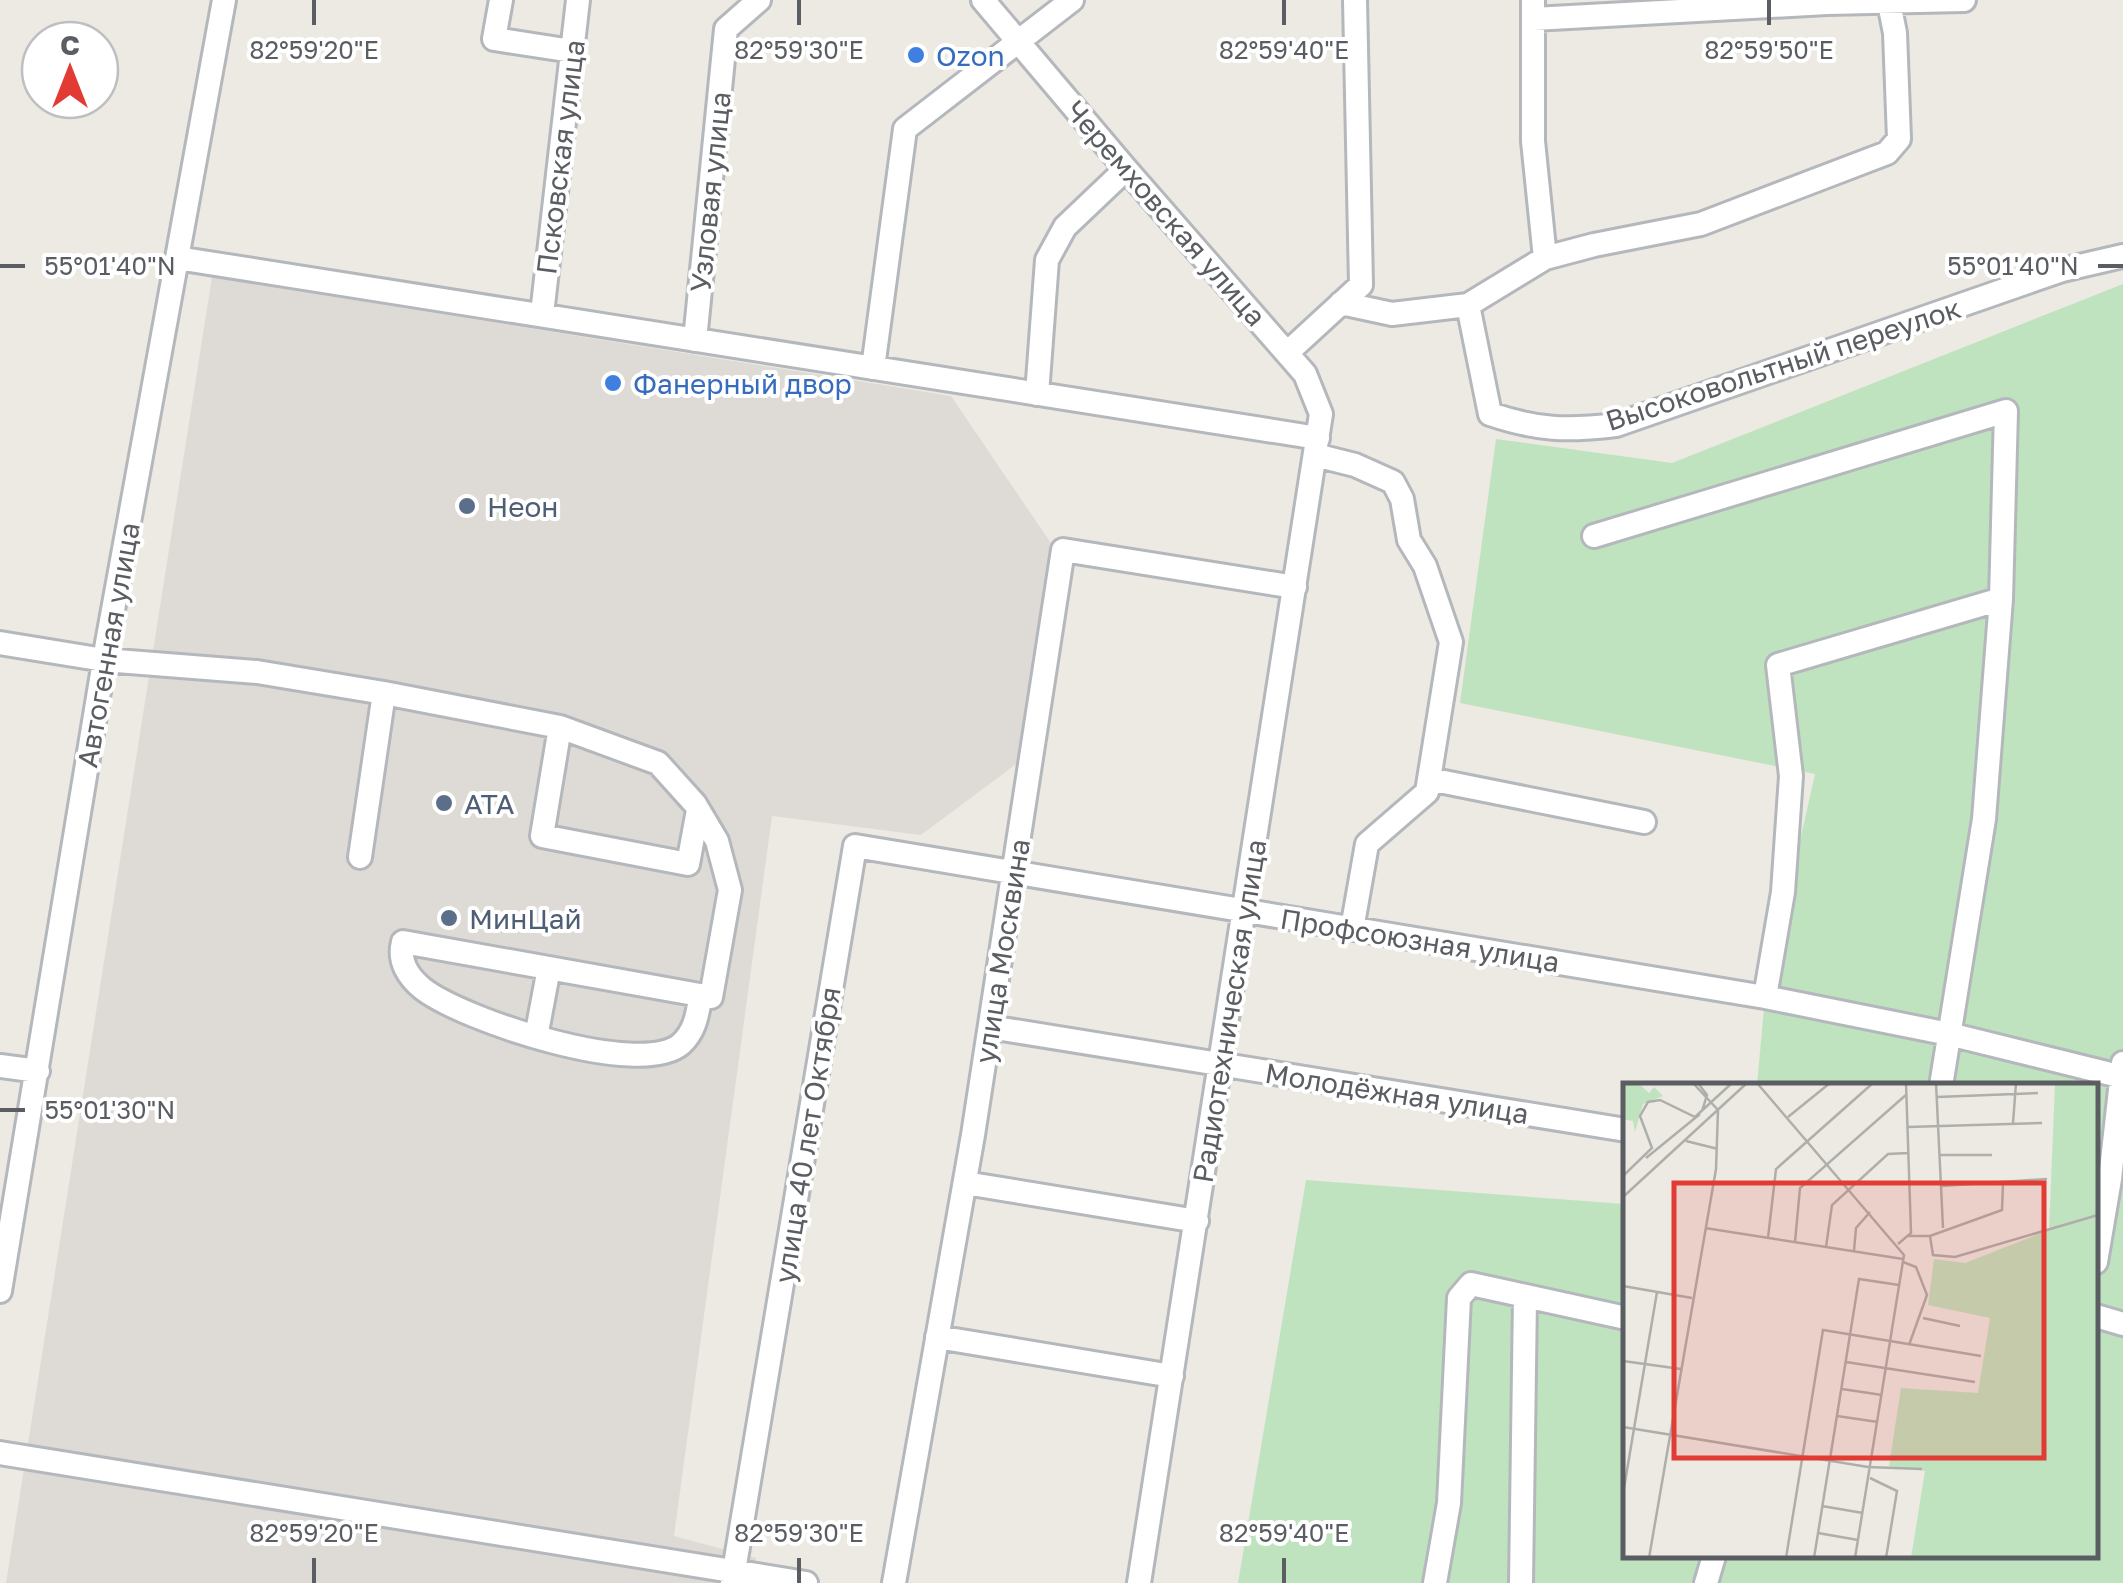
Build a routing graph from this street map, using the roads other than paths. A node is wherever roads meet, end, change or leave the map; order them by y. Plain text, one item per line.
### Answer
1 (224, 0) edge
2 (501, 0) edge
3 (578, 0) edge
4 (759, 0) edge
5 (983, 0) edge
6 (1072, 0) edge
7 (1355, 0) edge
8 (1964, 0) edge
9 (1889, 3) junction
10 (1533, 9) edge
11 (1018, 40) junction
12 (572, 51) junction
13 (1126, 169) junction
14 (2123, 256) edge
15 (177, 258) junction
16 (1545, 258) junction
17 (1341, 303) junction
18 (1468, 305) junction
19 (542, 314) junction
20 (695, 340) junction
21 (1287, 352) junction
22 (873, 368) junction
23 (1037, 394) junction
24 (1316, 447) junction
25 (1594, 536) dead end
26 (1295, 588) junction
27 (2002, 599) junction
28 (0, 643) edge
29 (104, 660) junction
30 (384, 693) junction
31 (560, 727) junction
32 (1429, 779) junction
33 (698, 810) junction
34 (1644, 822) dead end
35 (360, 857) dead end
36 (1015, 873) junction
37 (1245, 911) junction
38 (1352, 929) junction
39 (549, 968) junction
40 (701, 995) junction
41 (1765, 998) junction
42 (990, 1027) junction
43 (1950, 1034) junction
44 (536, 1037) junction
45 (1221, 1064) junction
46 (0, 1066) edge
47 (38, 1071) junction
48 (2122, 1072) edge
49 (1942, 1083) edge
50 (1623, 1130) edge
51 (964, 1183) junction
52 (1196, 1221) junction
53 (2098, 1250) edge
54 (0, 1291) edge
55 (1525, 1298) junction
56 (1623, 1317) edge
57 (2098, 1317) edge
58 (2123, 1324) edge
59 (937, 1337) junction
60 (1172, 1376) junction
61 (0, 1453) edge
62 (1713, 1558) edge
63 (734, 1577) edge
64 (806, 1583) edge
65 (894, 1583) edge
66 (1139, 1583) edge
67 (1436, 1583) edge
68 (1521, 1583) edge
69 (1706, 1583) edge

1 - 15 street, Автогенная улица
2 - 12 street
3 - 12 street, Псковская улица
4 - 20 street, Узловая улица
5 - 11 street, Черемховская улица
6 - 11 street
7 - 17 street
8 - 9 street
9 - 10 street
9 - 16 street
10 - 16 street
11 - 13 street, Черемховская улица
11 - 22 street
12 - 19 street, Псковская улица
13 - 21 street, Черемховская улица
13 - 23 street
14 - 18 street, Высоковольтный переулок
15 - 19 street
15 - 29 street, Автогенная улица
16 - 18 street
17 - 18 street
17 - 21 street
19 - 20 street
20 - 22 street
21 - 24 street, Черемховская улица
22 - 23 street
23 - 24 street
24 - 26 street, Радиотехническая улица
24 - 32 street
25 - 27 street
26 - 36 street, улица Москвина
26 - 37 street, Радиотехническая улица
27 - 41 street
27 - 43 street
28 - 29 street
29 - 30 street
29 - 47 street, Автогенная улица
30 - 31 street
30 - 35 street
31 - 33 street
31 - 33 street
32 - 34 street
32 - 38 street
33 - 40 street
36 - 37 street, Профсоюзная улица
36 - 42 street, улица Москвина
36 - 63 street, улица 40 лет Октября
37 - 38 street, Профсоюзная улица
37 - 45 street, Радиотехническая улица
38 - 41 street, Профсоюзная улица
39 - 40 street
39 - 44 street
39 - 44 street
40 - 44 street
41 - 43 street, Профсоюзная улица
42 - 45 street, Молодёжная улица
42 - 51 street, улица Москвина
43 - 48 street, Профсоюзная улица
43 - 49 street
45 - 50 street, Молодёжная улица
45 - 52 street, Радиотехническая улица
46 - 47 street
47 - 54 street, Автогенная улица
48 - 53 street
51 - 52 street
51 - 59 street, улица Москвина
52 - 60 street, Радиотехническая улица
55 - 56 street
55 - 67 street
55 - 68 street
57 - 58 street
59 - 60 street
59 - 65 street, улица Москвина
60 - 66 street, Радиотехническая улица
61 - 63 street
62 - 69 street
63 - 64 street

